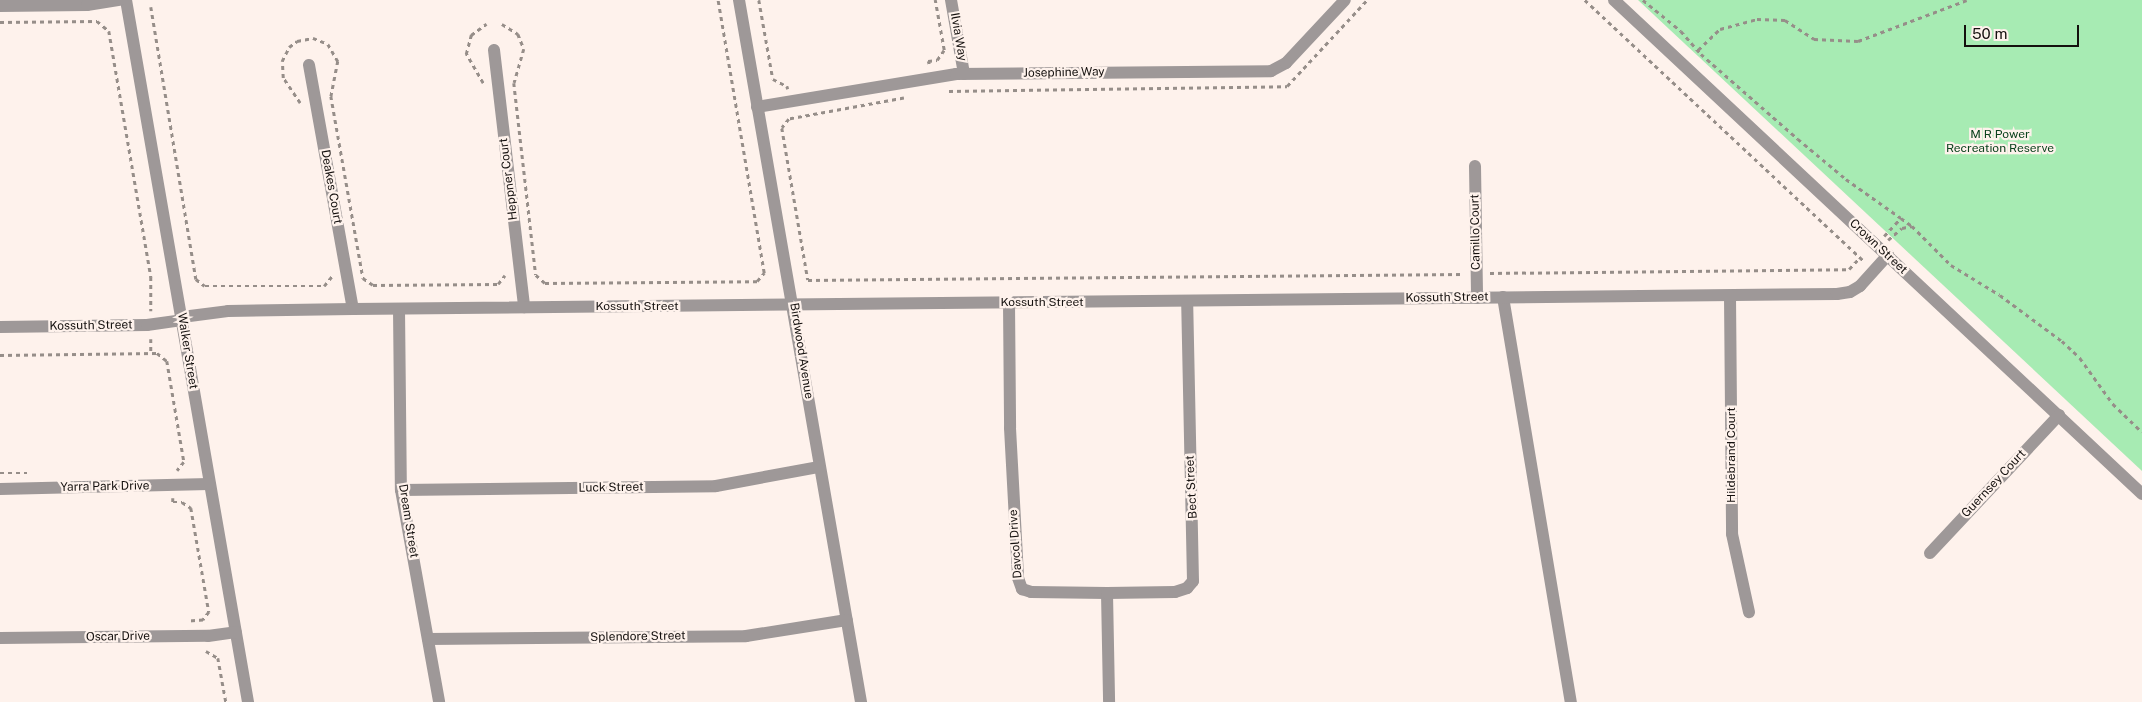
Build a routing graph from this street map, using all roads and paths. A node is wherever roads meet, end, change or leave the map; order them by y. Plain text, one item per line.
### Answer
1 (120, 0) edge
2 (126, 0) edge
3 (718, 0) edge
4 (739, 0) edge
5 (759, 0) edge
6 (935, 0) edge
7 (952, 0) edge
8 (1345, 0) edge
9 (1585, 0) edge
10 (1614, 0) edge
11 (1642, 0) edge
12 (1967, 0) edge
13 (0, 6) edge
14 (151, 7) dead end
15 (0, 22) edge
16 (486, 24) dead end
17 (502, 24) dead end
18 (494, 50) dead end
19 (1698, 50) junction
20 (310, 66) dead end
21 (964, 74) junction
22 (931, 77) junction
23 (484, 87) dead end
24 (963, 90) dead end
25 (944, 91) dead end
26 (905, 98) dead end
27 (790, 101) junction
28 (301, 106) dead end
29 (757, 107) junction
30 (793, 118) junction
31 (1475, 166) dead end
32 (1901, 218) junction
33 (1912, 226) junction
34 (1881, 249) junction
35 (1860, 257) junction
36 (504, 266) dead end
37 (331, 268) dead end
38 (1874, 271) junction
39 (1477, 274) junction
40 (1730, 296) junction
41 (1503, 297) junction
42 (1477, 298) junction
43 (1187, 302) junction
44 (1009, 303) junction
45 (794, 306) junction
46 (524, 307) junction
47 (353, 309) junction
48 (399, 309) junction
49 (182, 319) junction
50 (151, 325) junction
51 (0, 327) edge
52 (151, 353) junction
53 (0, 355) edge
54 (2058, 415) junction
55 (2142, 432) edge
56 (820, 467) junction
57 (177, 471) dead end
58 (209, 484) junction
59 (173, 487) junction
60 (0, 489) edge
61 (401, 490) junction
62 (2142, 494) edge
63 (1930, 553) dead end
64 (1107, 593) junction
65 (210, 612) dead end
66 (1749, 612) dead end
67 (847, 620) junction
68 (194, 621) dead end
69 (236, 632) junction
70 (195, 636) junction
71 (0, 638) edge
72 (428, 639) junction
73 (226, 702) edge
74 (248, 702) edge
75 (439, 702) edge
76 (861, 702) edge
77 (1109, 702) edge
78 (1571, 702) edge

1 - 13 street
2 - 49 street, Walker Street
3 - 17 path
4 - 29 street, Birdwood Avenue
5 - 27 path
6 - 22 path
7 - 21 street, Ilvia Way
8 - 21 street, Josephine Way
9 - 35 path
10 - 34 street, Crown Street
11 - 19 path
12 - 19 path
14 - 37 path
15 - 50 path
16 - 23 path
18 - 46 street, Heppner Court
19 - 32 path
20 - 47 street, Deakes Court
21 - 22 street, Josephine Way
22 - 27 street, Josephine Way
24 - 25 path
26 - 30 path
27 - 29 street, Josephine Way
27 - 30 path
28 - 36 path
29 - 45 street, Birdwood Avenue
30 - 39 path
31 - 39 street, Camillo Court
32 - 33 path
32 - 34 path
33 - 34 path
33 - 55 path
34 - 38 street, Kossuth Street
34 - 54 street, Crown Street
35 - 38 path
35 - 39 path
38 - 40 street, Kossuth Street
39 - 42 street, Camillo Court
40 - 41 street, Kossuth Street
40 - 66 street, Hildebrand Court
41 - 42 street, Kossuth Street
41 - 78 street
42 - 43 street, Kossuth Street
43 - 44 street, Kossuth Street
43 - 64 street, Bect Street
44 - 45 street, Kossuth Street
44 - 64 street, Davcol Drive
45 - 46 street, Kossuth Street
45 - 56 street, Birdwood Avenue
46 - 48 street, Kossuth Street
47 - 48 street, Kossuth Street
47 - 49 street, Kossuth Street
48 - 61 street, Dream Street
49 - 50 street, Kossuth Street
49 - 58 street, Walker Street
50 - 51 street, Kossuth Street
50 - 52 path
52 - 53 path
52 - 57 path
54 - 62 street, Crown Street
54 - 63 street, Guernsey Court
56 - 61 street, Luck Street
56 - 67 street, Birdwood Avenue
58 - 59 street, Yarra Park Drive
58 - 69 street, Walker Street
59 - 60 street, Yarra Park Drive
59 - 65 path
61 - 72 street, Dream Street
64 - 77 street
67 - 72 street, Splendore Street
67 - 76 street, Birdwood Avenue
68 - 70 path
69 - 70 street, Oscar Drive
69 - 74 street, Walker Street
70 - 71 street, Oscar Drive
70 - 73 path
72 - 75 street, Dream Street

